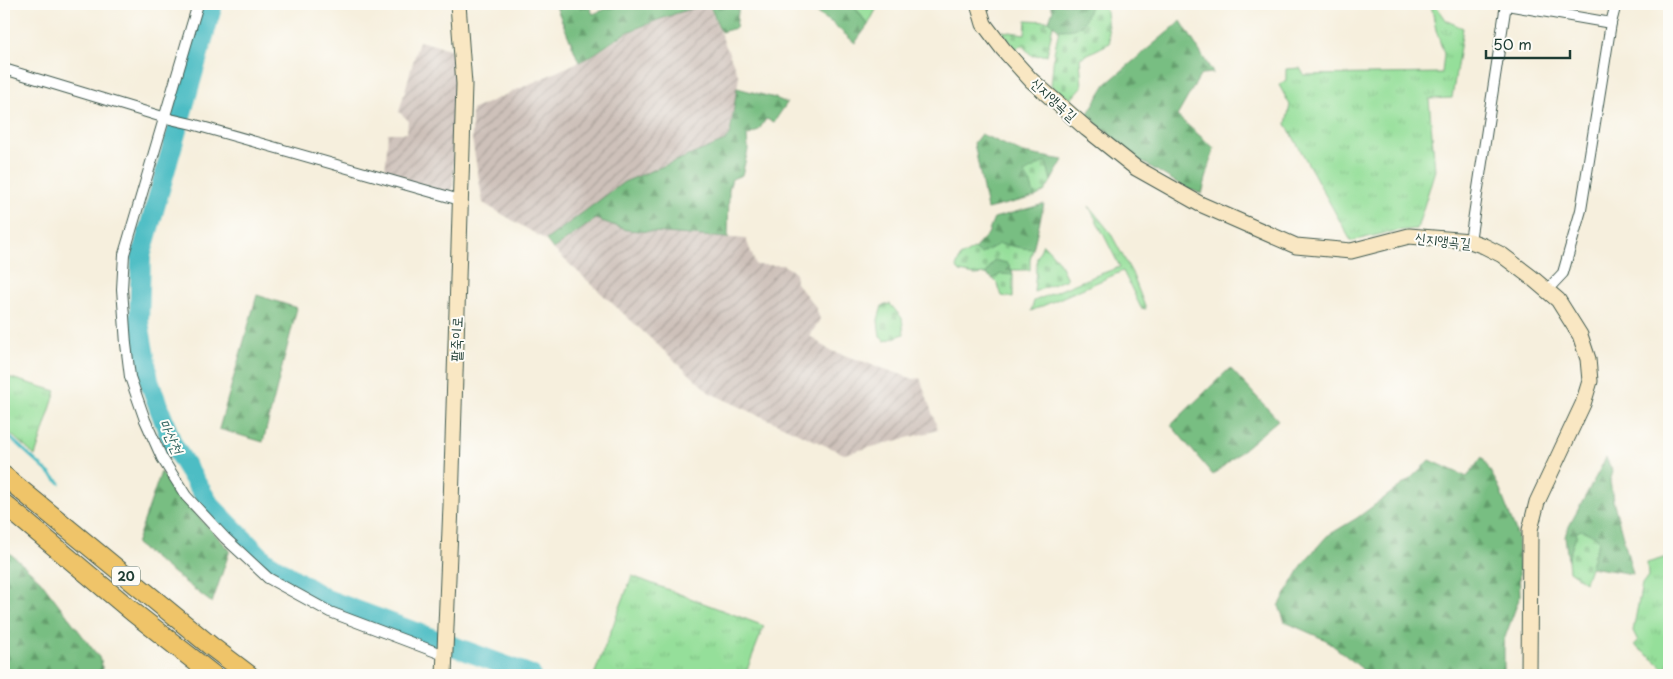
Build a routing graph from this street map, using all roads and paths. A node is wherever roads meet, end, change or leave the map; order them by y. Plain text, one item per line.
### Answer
1 (198, 4) edge
2 (458, 4) edge
3 (978, 4) edge
4 (1506, 4) edge
5 (1616, 4) edge
6 (1611, 23) junction
7 (4, 69) edge
8 (169, 118) junction
9 (460, 200) junction
10 (1470, 242) junction
11 (1547, 290) junction
12 (4, 476) edge
13 (4, 504) edge
14 (444, 653) junction
15 (213, 675) edge
16 (249, 675) edge
17 (444, 675) edge
18 (1529, 675) edge

1 - 8 street
2 - 9 street, 팥죽이로
3 - 10 street, 신지앵곡길
4 - 6 street
4 - 10 street
5 - 6 street
6 - 11 street
7 - 8 street
8 - 9 street
8 - 14 street
9 - 14 street, 팥죽이로
10 - 11 street, 신지앵곡길
11 - 18 street, 신지앵곡길
12 - 16 highway, 20
13 - 15 highway, 20
14 - 17 street, 팥죽이로

